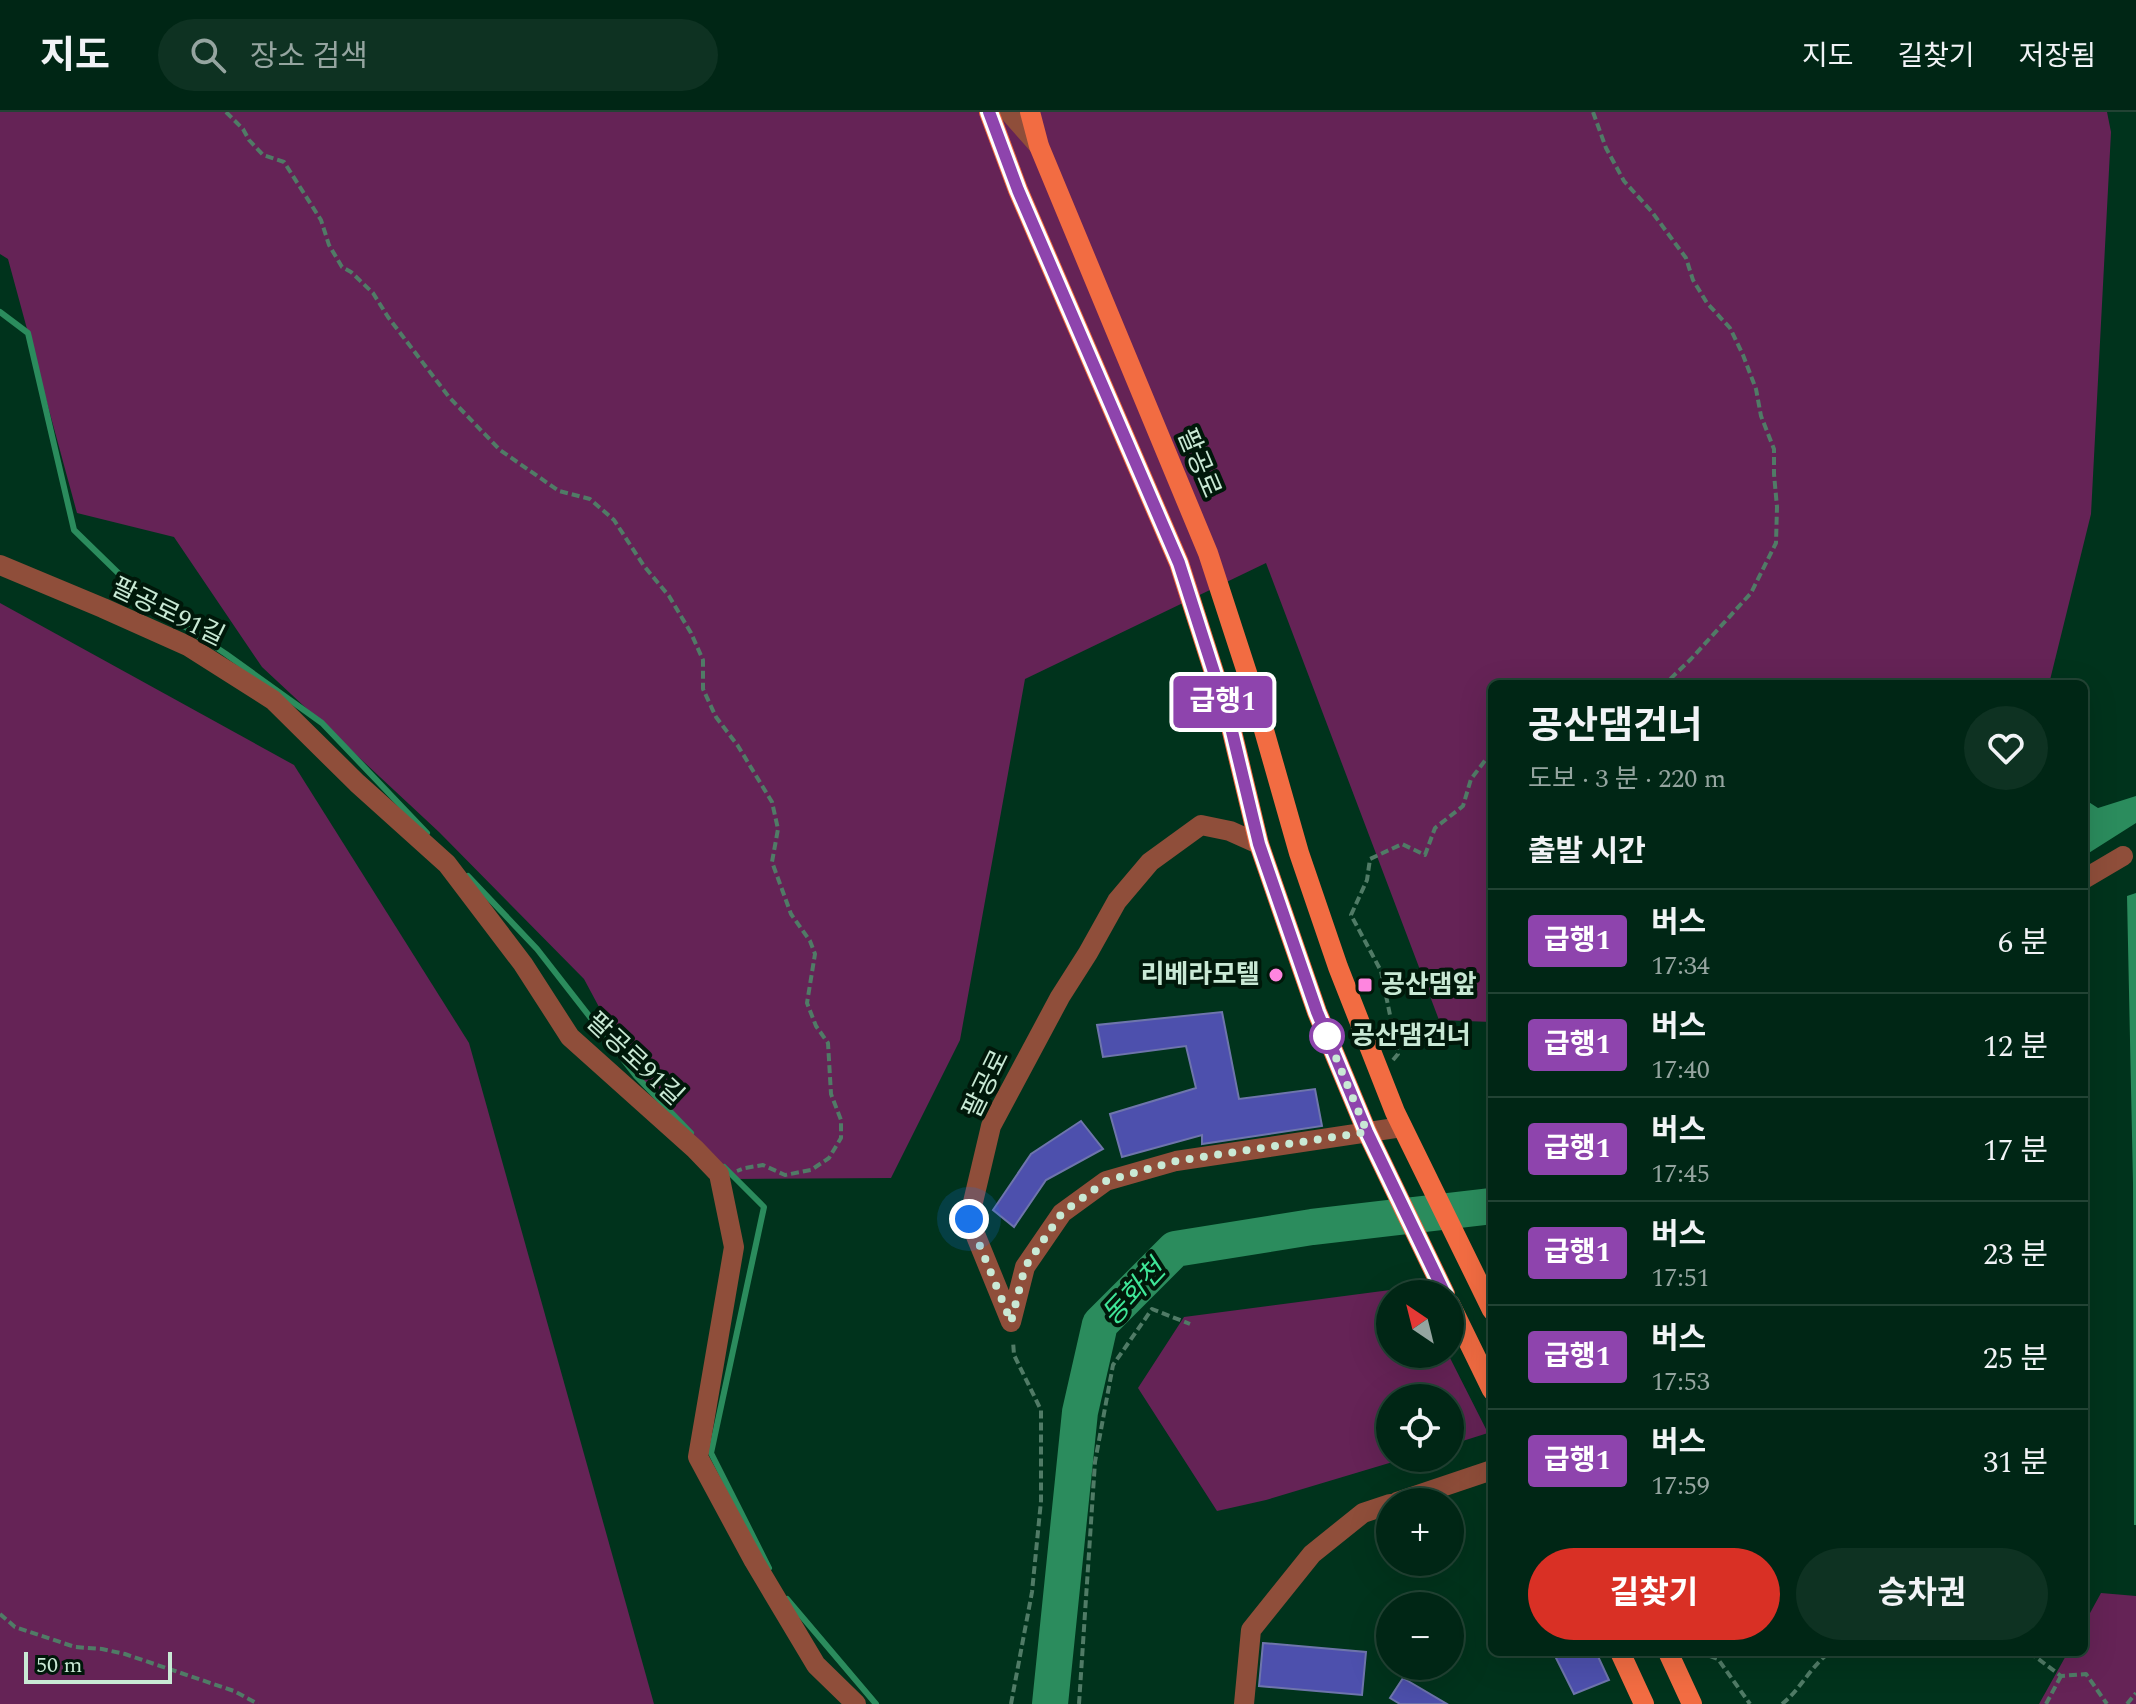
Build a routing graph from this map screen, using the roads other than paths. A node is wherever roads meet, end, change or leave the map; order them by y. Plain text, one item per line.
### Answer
1 (989, 112) edge
2 (1009, 112) edge
3 (1030, 112) edge
4 (1039, 146) junction
5 (0, 565) edge
6 (1259, 844) junction
7 (2123, 856) dead end
8 (2088, 877) edge
9 (1402, 1127) junction
10 (1367, 1132) junction
11 (1438, 1280) edge
12 (1488, 1301) edge
13 (1464, 1333) edge
14 (1488, 1382) edge
15 (1488, 1471) edge
16 (1439, 1488) edge
17 (1376, 1509) edge
18 (1622, 1656) edge
19 (1670, 1656) edge
20 (856, 1704) edge
21 (1244, 1704) edge
22 (1644, 1704) edge
23 (1692, 1704) edge

1 - 6 main road
2 - 4 street
3 - 4 main road, 팔공로
4 - 9 main road, 팔공로
5 - 20 street, 팔공로91길
6 - 10 main road
6 - 10 street, 팔공로
7 - 8 street
9 - 10 street
9 - 12 main road, 팔공로
10 - 11 main road
13 - 14 main road
15 - 16 street
17 - 21 street
18 - 22 main road
19 - 23 main road

